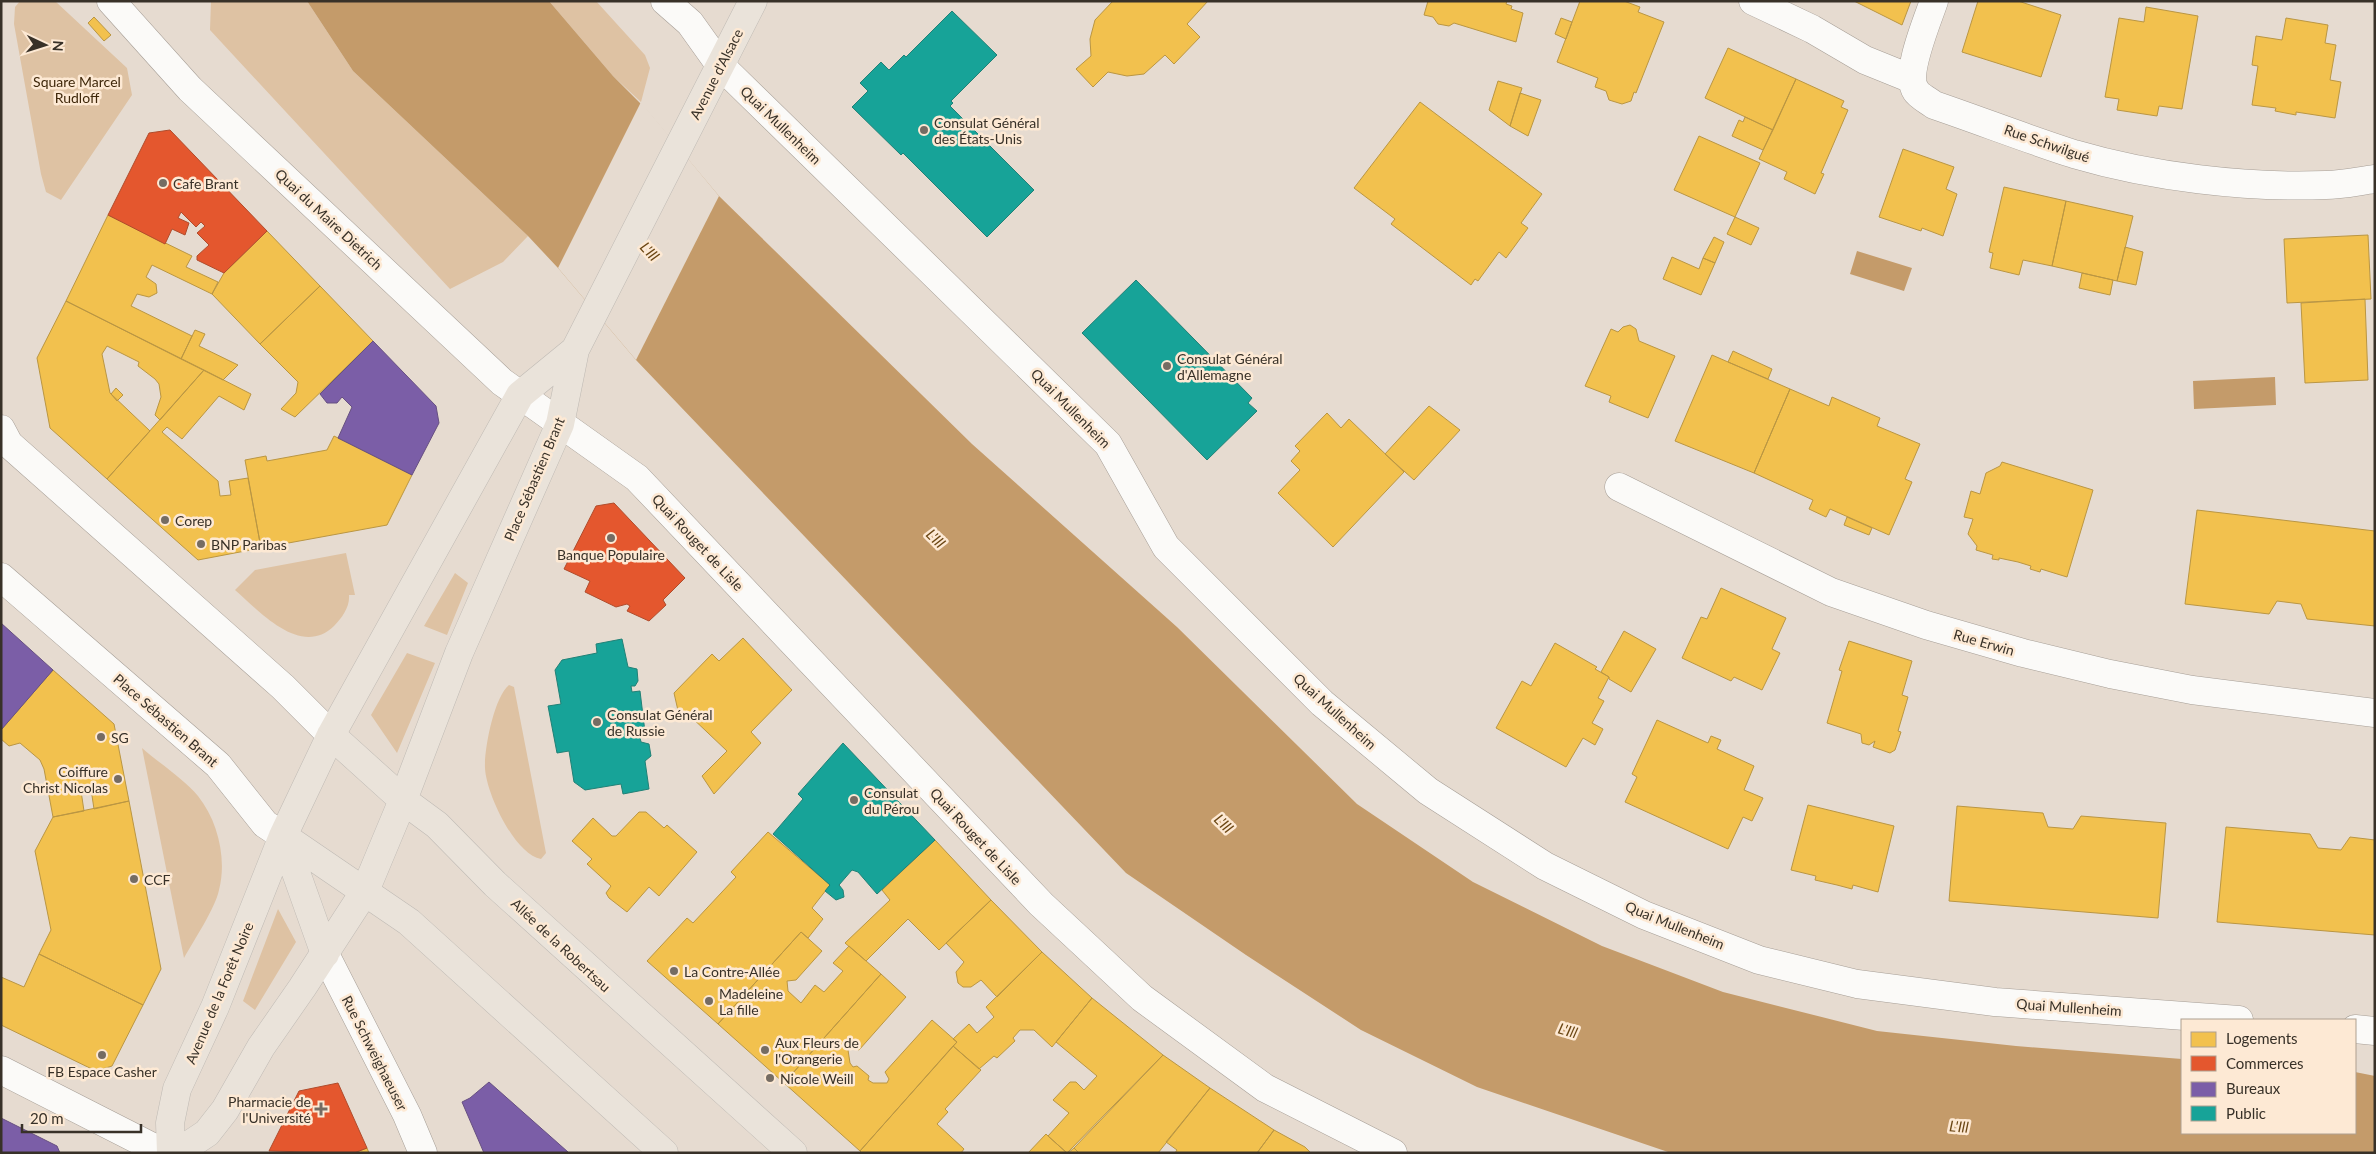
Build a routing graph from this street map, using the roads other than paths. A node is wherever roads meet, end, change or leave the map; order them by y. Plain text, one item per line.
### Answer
1 (111, 1) edge
2 (664, 1) edge
3 (753, 1) edge
4 (1752, 1) edge
5 (1934, 1) edge
6 (720, 65) junction
7 (1912, 79) junction
8 (2375, 179) edge
9 (575, 350) junction
10 (520, 395) junction
11 (560, 424) junction
12 (1, 429) edge
13 (1619, 487) dead end
14 (1, 577) edge
15 (2375, 713) edge
16 (331, 735) junction
17 (403, 800) junction
18 (283, 836) junction
19 (365, 891) junction
20 (325, 954) junction
21 (2226, 1019) edge
22 (2356, 1029) edge
23 (2375, 1031) edge
24 (1, 1070) edge
25 (164, 1153) edge
26 (171, 1153) edge
27 (177, 1153) edge
28 (423, 1153) edge
29 (664, 1153) edge
30 (792, 1153) edge
31 (1393, 1153) edge

1 - 10 street, Quai du Maire Dietrich
2 - 6 street, Quai Mullenheim
3 - 6 main road, Avenue d'Alsace
4 - 7 street
5 - 7 street
6 - 9 main road, Avenue d'Alsace
6 - 21 street, Quai Mullenheim
7 - 8 street, Rue Schwilgué
9 - 10 main road
9 - 11 main road, Place Sébastien Brant
10 - 11 street, Quai du Maire Dietrich
10 - 16 main road
11 - 17 main road, Place Sébastien Brant
11 - 31 street, Quai Rouget de Lisle
12 - 16 street
13 - 15 street, Rue Erwin
14 - 18 street, Place Sébastien Brant
16 - 17 main road, Allée de la Robertsau
16 - 18 main road
17 - 19 main road, Place Sébastien Brant
17 - 30 main road, Allée de la Robertsau
18 - 19 main road
18 - 20 main road
18 - 26 main road, Avenue de la Forêt Noire
19 - 20 main road
19 - 29 main road
20 - 27 main road
20 - 28 street, Rue Schweighaeuser
22 - 23 street
24 - 25 street

